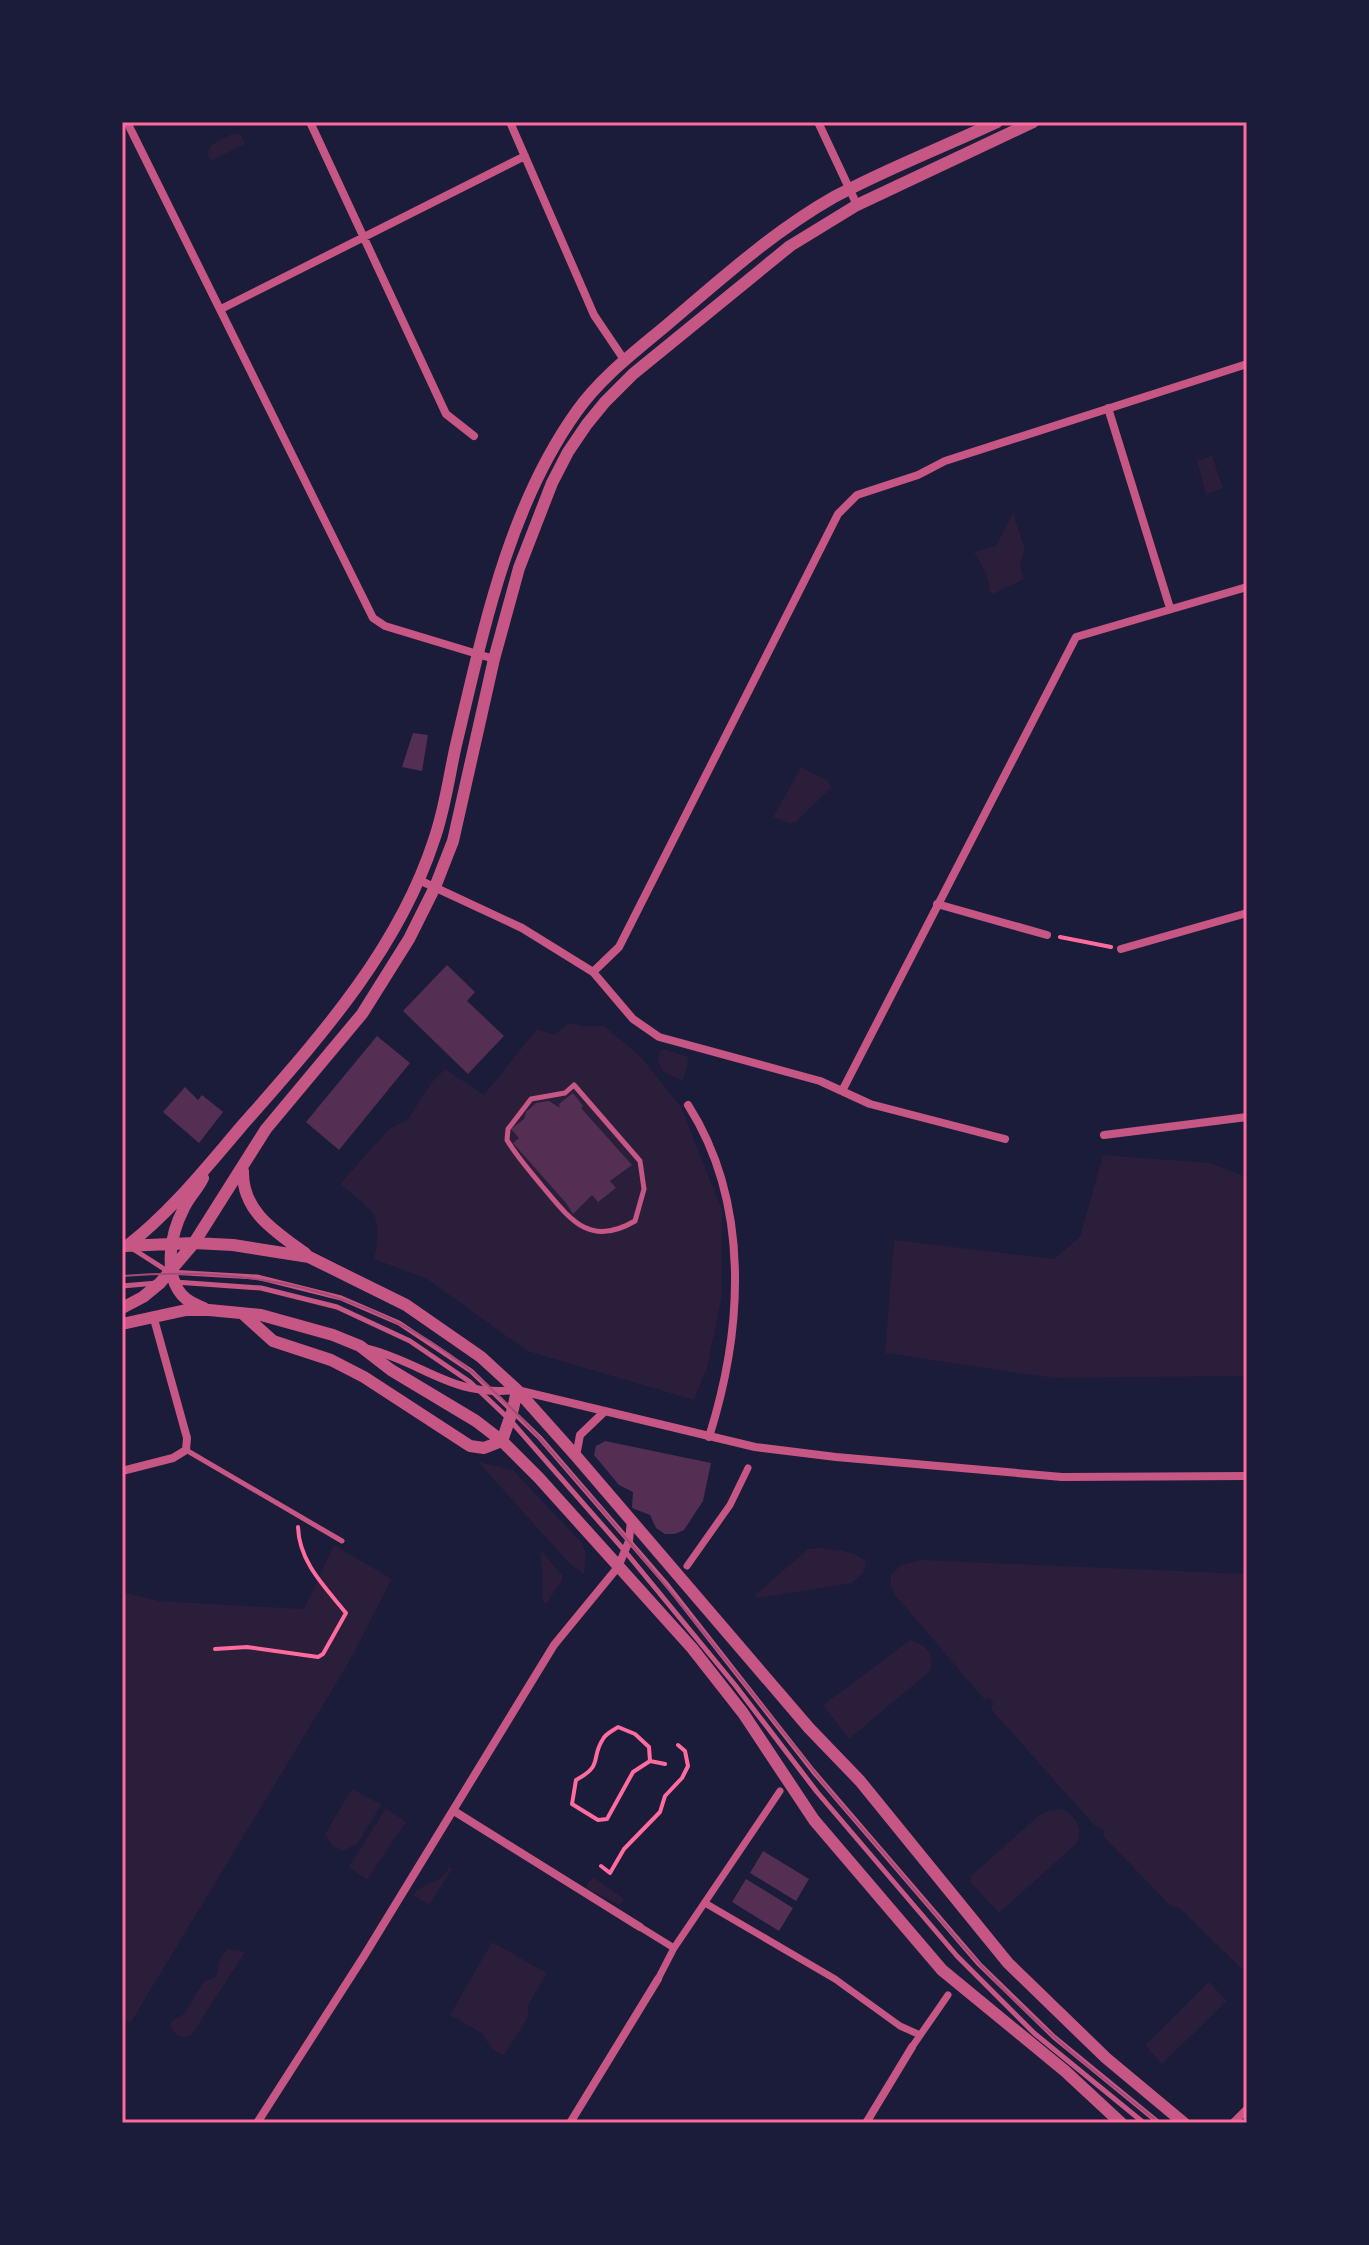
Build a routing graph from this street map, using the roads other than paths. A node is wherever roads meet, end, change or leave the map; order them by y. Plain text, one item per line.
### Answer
1 (127, 122) edge
2 (310, 122) edge
3 (510, 122) edge
4 (818, 122) edge
5 (997, 122) edge
6 (1033, 122) edge
7 (525, 156) junction
8 (850, 190) junction
9 (857, 205) junction
10 (363, 236) junction
11 (221, 309) junction
12 (625, 361) junction
13 (1247, 364) edge
14 (1108, 408) junction
15 (474, 436) dead end
16 (1247, 587) edge
17 (1170, 608) junction
18 (480, 655) junction
19 (494, 659) junction
20 (419, 880) junction
21 (435, 887) junction
22 (937, 904) junction
23 (1247, 913) edge
24 (1047, 935) road end
25 (1121, 949) road end
26 (593, 972) junction
27 (574, 1085) joint
28 (842, 1091) junction
29 (688, 1105) dead end
30 (1247, 1117) edge
31 (1104, 1135) dead end
32 (1005, 1139) dead end
33 (207, 1167) junction
34 (243, 1168) junction
35 (194, 1243) junction
36 (172, 1244) junction
37 (124, 1247) edge
38 (309, 1257) junction
39 (172, 1274) junction
40 (160, 1283) junction
41 (122, 1286) edge
42 (122, 1308) edge
43 (209, 1310) junction
44 (242, 1312) junction
45 (154, 1319) junction
46 (122, 1324) edge
47 (360, 1346) junction
48 (517, 1390) junction
49 (479, 1391) junction
50 (496, 1392) junction
51 (604, 1412) junction
52 (512, 1414) junction
53 (709, 1437) junction
54 (502, 1441) junction
55 (186, 1450) junction
56 (576, 1456) junction
57 (748, 1468) dead end
58 (122, 1471) edge
59 (1247, 1476) edge
60 (631, 1519) junction
61 (342, 1541) dead end
62 (629, 1541) junction
63 (626, 1552) junction
64 (687, 1566) dead end
65 (618, 1567) junction
66 (780, 1791) dead end
67 (454, 1811) junction
68 (705, 1903) junction
69 (640, 1927) joint
70 (674, 1948) junction
71 (658, 1979) joint
72 (948, 1995) dead end
73 (920, 2035) junction
74 (912, 2047) joint
75 (1247, 2109) edge
76 (257, 2123) edge
77 (570, 2123) edge
78 (866, 2123) edge
79 (1121, 2123) edge
80 (1144, 2123) edge
81 (1159, 2123) edge
82 (1184, 2123) edge
83 (1233, 2123) edge

1 - 11 street
2 - 10 street
3 - 7 street
4 - 8 street
5 - 8 street
6 - 9 street
7 - 10 street
7 - 12 street
8 - 9 street
8 - 12 street
9 - 19 street
10 - 11 street
10 - 15 street
11 - 18 street
12 - 18 street
13 - 14 street
14 - 17 street
14 - 26 street
16 - 17 street
17 - 22 street
18 - 19 street
18 - 20 street
19 - 21 street
20 - 21 street
20 - 33 street
21 - 26 street
21 - 34 street
22 - 24 street
22 - 28 street
23 - 25 street
26 - 28 street
27 - 27 lane
28 - 32 street
29 - 53 street
30 - 31 street
33 - 36 street
33 - 37 street
34 - 35 street
34 - 38 street
35 - 36 street
35 - 38 street
35 - 39 street
36 - 37 street
36 - 39 street
37 - 39 lane
38 - 48 street
39 - 40 street
39 - 43 street
39 - 49 lane
39 - 50 lane
40 - 41 lane
40 - 42 street
43 - 44 street
43 - 45 street
44 - 47 street
44 - 54 street
45 - 46 street
45 - 55 street
47 - 49 street
47 - 54 street
48 - 50 street
48 - 51 street
48 - 52 street
48 - 56 street
49 - 50 street
49 - 52 lane
50 - 52 lane
51 - 53 street
51 - 56 street
52 - 54 street
52 - 62 lane
52 - 63 lane
53 - 59 street
54 - 65 street
55 - 58 street
55 - 61 lane
56 - 60 street
57 - 64 street
60 - 62 street
60 - 82 street
62 - 63 street
62 - 81 lane
63 - 65 street
63 - 80 lane
65 - 67 street
65 - 79 street
66 - 68 street
67 - 69 street
67 - 76 street
68 - 70 street
68 - 73 street
69 - 70 street
70 - 71 street
71 - 77 street
72 - 73 street
73 - 74 street
74 - 78 street
75 - 83 street

